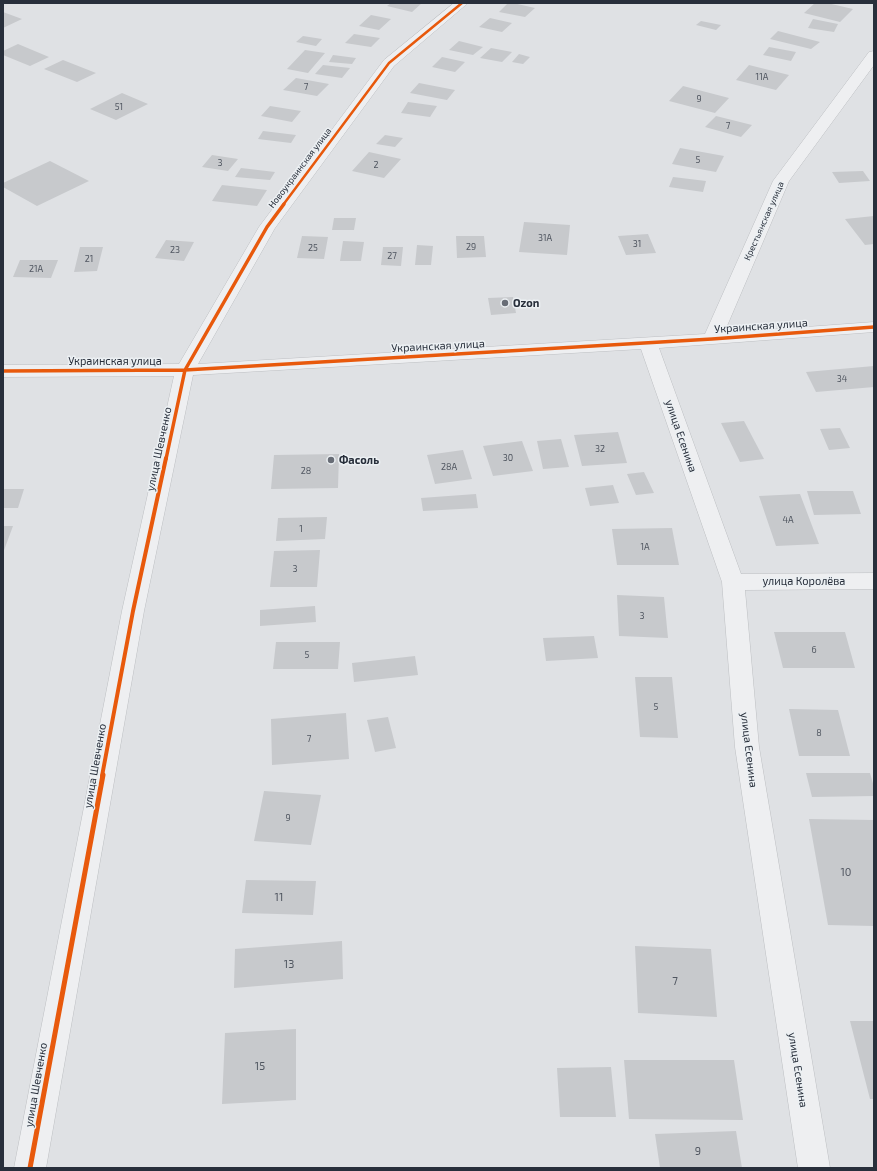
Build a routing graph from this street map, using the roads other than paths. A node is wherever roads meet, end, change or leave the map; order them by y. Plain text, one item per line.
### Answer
1 (462, 3) edge
2 (874, 55) edge
3 (874, 327) edge
4 (712, 339) junction
5 (648, 342) junction
6 (185, 370) junction
7 (3, 371) edge
8 (874, 581) edge
9 (733, 582) junction
10 (30, 1168) edge
11 (814, 1168) edge

1 - 6 street, Новоукраинская улица
2 - 4 street, Крестьянская улица
3 - 4 street, Украинская улица
4 - 5 street, Украинская улица
5 - 6 street, Украинская улица
5 - 9 street, улица Есенина
6 - 7 street, Украинская улица
6 - 10 street, улица Шевченко
8 - 9 street, улица Королёва
9 - 11 street, улица Есенина

